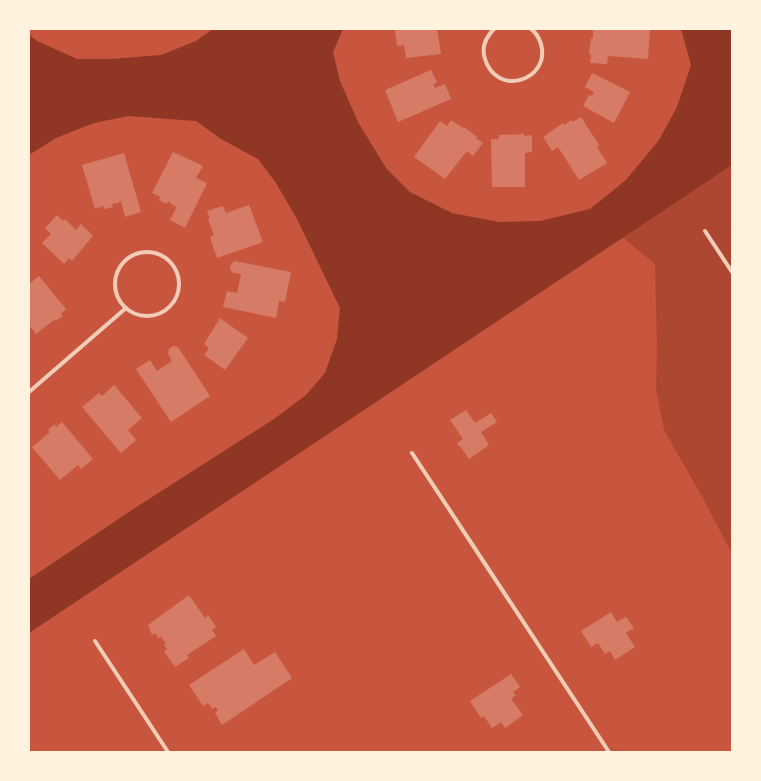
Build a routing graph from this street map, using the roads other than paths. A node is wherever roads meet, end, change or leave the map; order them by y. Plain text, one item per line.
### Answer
1 (494, 29) edge
2 (532, 29) edge
3 (705, 231) dead end
4 (732, 272) edge
5 (126, 308) junction
6 (29, 392) edge
7 (412, 453) dead end
8 (95, 640) dead end
9 (168, 752) edge
10 (609, 752) edge

1 - 2 street
3 - 4 street
5 - 5 street
5 - 6 street
7 - 10 street
8 - 9 street

